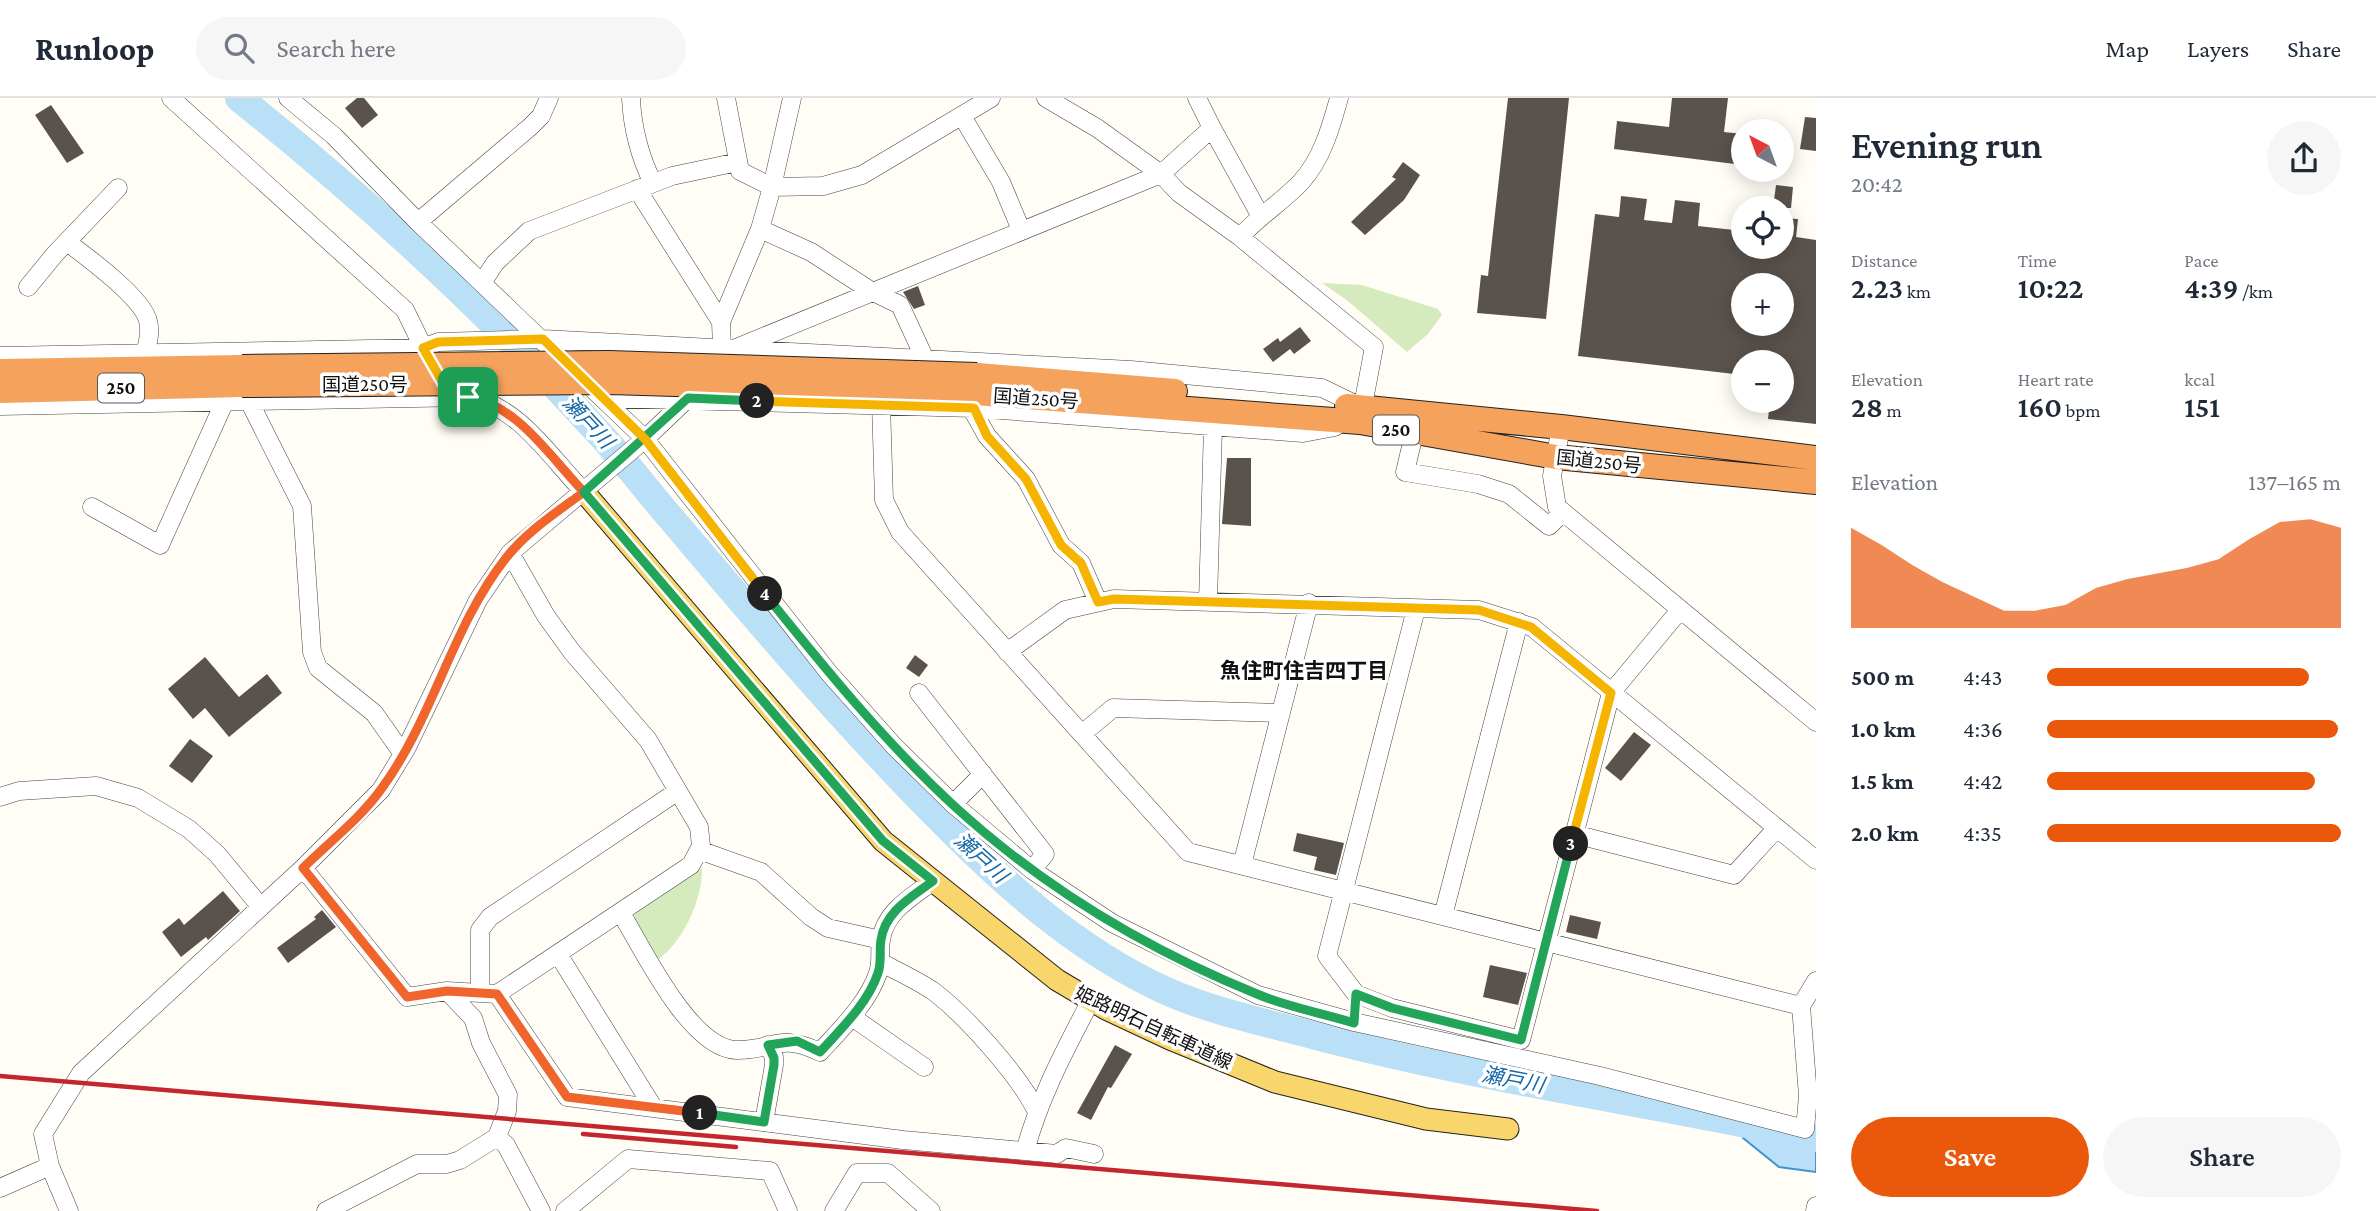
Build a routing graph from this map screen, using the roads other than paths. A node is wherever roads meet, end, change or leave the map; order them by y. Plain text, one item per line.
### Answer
1 (171, 98) edge
2 (288, 98) edge
3 (549, 98) edge
4 (631, 98) edge
5 (726, 98) edge
6 (792, 98) edge
7 (991, 98) edge
8 (1046, 98) edge
9 (1197, 98) edge
10 (1339, 98) edge
11 (962, 116) junction
12 (1212, 128) junction
13 (738, 162) junction
14 (1161, 174) junction
15 (645, 186) junction
16 (772, 187) junction
17 (118, 188) dead end
18 (1261, 215) junction
19 (418, 222) junction
20 (760, 229) junction
21 (1021, 230) junction
22 (1240, 237) junction
23 (67, 242) junction
24 (482, 284) junction
25 (28, 287) dead end
26 (872, 291) junction
27 (721, 322) junction
28 (543, 339) junction
29 (431, 345) junction
30 (729, 348) junction
31 (145, 353) junction
32 (0, 356) edge
33 (924, 357) junction
34 (0, 371) edge
35 (245, 385) junction
36 (0, 391) edge
37 (975, 392) junction
38 (451, 397) junction
39 (605, 398) junction
40 (688, 398) junction
41 (224, 403) junction
42 (881, 403) junction
43 (0, 406) edge
44 (1361, 414) junction
45 (1213, 427) junction
46 (1561, 427) junction
47 (1415, 434) junction
48 (645, 439) junction
49 (1556, 457) junction
50 (1816, 458) edge
51 (1816, 482) edge
52 (586, 489) junction
53 (92, 507) dead end
54 (1563, 512) junction
55 (510, 554) junction
56 (1098, 602) junction
57 (1208, 602) junction
58 (1309, 603) junction
59 (1416, 609) junction
60 (1680, 610) junction
61 (1519, 622) junction
62 (1007, 652) junction
63 (919, 692) dead end
64 (1611, 693) junction
65 (1280, 713) junction
66 (1816, 722) edge
67 (1082, 734) junction
68 (403, 754) junction
69 (983, 774) junction
70 (678, 791) junction
71 (0, 797) edge
72 (953, 804) junction
73 (1775, 830) junction
74 (1574, 834) junction
75 (699, 850) junction
76 (1816, 860) edge
77 (1242, 865) junction
78 (303, 868) junction
79 (1032, 870) junction
80 (933, 881) junction
81 (1345, 890) junction
82 (260, 906) junction
83 (621, 914) junction
84 (1443, 916) junction
85 (881, 940) junction
86 (1545, 943) junction
87 (558, 954) junction
88 (880, 962) junction
89 (1816, 981) edge
90 (447, 991) junction
91 (489, 994) junction
92 (1356, 994) junction
93 (1091, 1000) junction
94 (1801, 1006) junction
95 (852, 1017) junction
96 (1354, 1023) junction
97 (768, 1045) junction
98 (924, 1067) dead end
99 (653, 1107) junction
100 (1036, 1110) junction
101 (764, 1122) junction
102 (1508, 1129) dead end
103 (497, 1137) junction
104 (1025, 1151) junction
105 (1094, 1154) dead end
106 (50, 1166) junction
107 (0, 1188) edge
108 (69, 1211) edge
109 (326, 1211) edge
110 (541, 1211) edge
111 (565, 1211) edge
112 (788, 1211) edge
113 (834, 1211) edge
114 (931, 1211) edge

1 - 29 street
2 - 19 street
3 - 19 street
4 - 15 street
5 - 13 street
6 - 16 street
7 - 11 street
8 - 14 street
9 - 12 street
10 - 18 street
11 - 16 street
11 - 21 street
12 - 14 street
12 - 18 street
13 - 15 street
13 - 16 street
14 - 21 street
14 - 22 street
15 - 24 street
15 - 27 street
16 - 20 street
17 - 23 street
18 - 22 street
19 - 24 street
20 - 26 street
20 - 27 street
21 - 26 street
22 - 44 street
23 - 25 street
23 - 31 street
24 - 28 street
26 - 30 street
26 - 33 street
27 - 30 street
28 - 29 street
28 - 30 street
28 - 39 street
29 - 31 street
29 - 38 street
30 - 33 street
30 - 40 street
31 - 32 street
33 - 37 street
33 - 44 street
34 - 35 highway, 国道250号 / 250
35 - 36 highway, 国道250号 / 250
35 - 37 highway, 国道250号 / 250, bridge
35 - 38 street
35 - 41 street
35 - 68 street
37 - 42 street
37 - 44 highway, 国道250号 / 250
37 - 45 street
37 - 56 street
38 - 52 street
39 - 40 street
39 - 48 street
40 - 42 street
40 - 48 street
41 - 43 street
41 - 53 street
42 - 62 street
44 - 45 street
44 - 46 highway, 国道250号 / 250
44 - 47 highway, 国道250号 / 250
45 - 57 street
46 - 49 street
46 - 50 highway, 国道250号 / 250
47 - 49 highway, 国道250号 / 250
47 - 54 street
48 - 52 street
48 - 72 street
49 - 51 highway, 国道250号 / 250
49 - 54 street
52 - 55 street
52 - 80 main road, 姫路明石自転車道線
54 - 60 street
55 - 68 street
55 - 70 street
56 - 57 street
56 - 62 street
57 - 58 street
58 - 59 street
58 - 65 street
59 - 61 street
59 - 81 street
60 - 64 street
60 - 66 street
61 - 64 street
61 - 84 street
62 - 67 street
63 - 69 street
64 - 73 street
64 - 74 street
65 - 67 street
65 - 77 street
67 - 77 street
68 - 78 street
69 - 72 street
69 - 79 street
70 - 75 street
70 - 91 street
71 - 82 street
72 - 79 street
73 - 74 street
73 - 76 street
74 - 86 street
75 - 83 street
75 - 85 street
77 - 81 street
78 - 82 street
78 - 90 street
79 - 96 street
80 - 85 street
80 - 93 main road, 姫路明石自転車道線
81 - 84 street
81 - 92 street
82 - 106 street
83 - 87 street
83 - 97 street
84 - 86 street
85 - 88 street
86 - 92 street
86 - 94 street
87 - 91 street
87 - 99 street
88 - 95 street
88 - 100 street
89 - 94 street
90 - 91 street
90 - 103 street
91 - 99 street
92 - 96 street
93 - 100 street
93 - 102 main road, 姫路明石自転車道線
94 - 96 street
95 - 97 street
95 - 98 street
97 - 101 street
99 - 101 street
100 - 104 street
101 - 104 street
103 - 109 street
103 - 110 street
104 - 105 street
106 - 107 street
106 - 108 street
111 - 112 street
113 - 114 street

